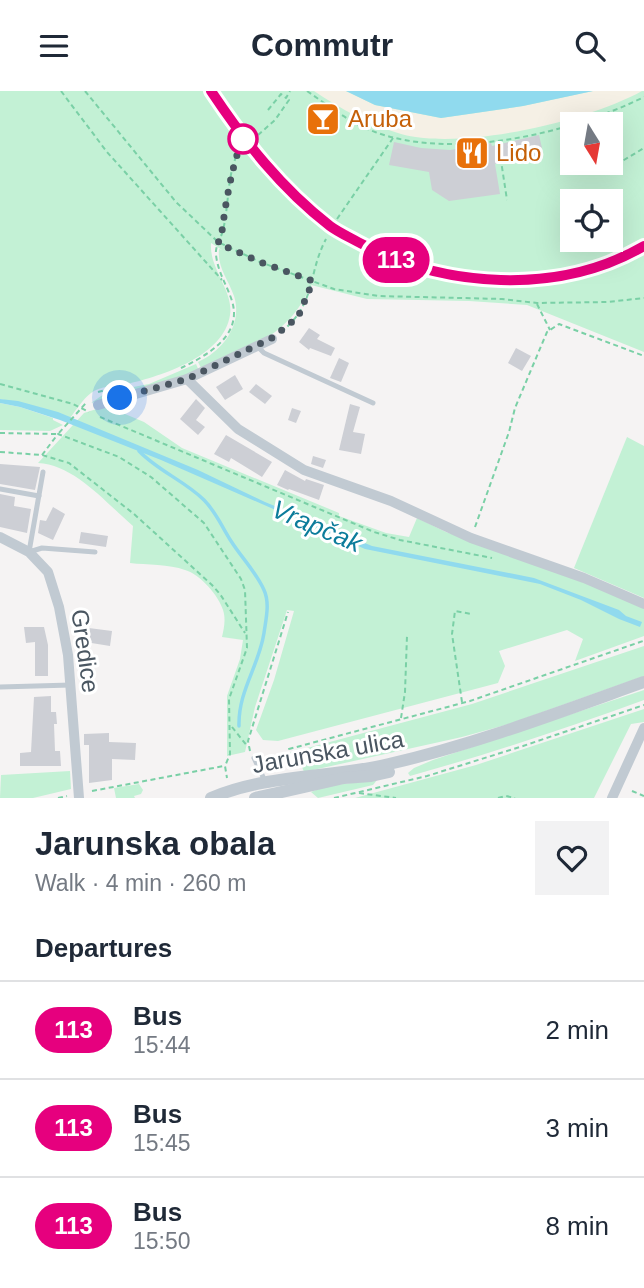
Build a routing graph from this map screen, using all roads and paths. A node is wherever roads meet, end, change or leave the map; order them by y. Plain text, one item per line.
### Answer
1 (61, 91) edge
2 (85, 91) edge
3 (211, 91) edge
4 (290, 91) edge
5 (307, 91) edge
6 (644, 97) edge
7 (286, 98) junction
8 (268, 110) dead end
9 (393, 138) junction
10 (253, 139) dead end
11 (498, 140) junction
12 (232, 142) dead end
13 (644, 148) edge
14 (623, 161) edge
15 (507, 200) dead end
16 (335, 223) dead end
17 (328, 235) dead end
18 (218, 243) junction
19 (644, 246) edge
20 (222, 281) junction
21 (313, 281) junction
22 (644, 298) edge
23 (537, 303) junction
24 (550, 330) junction
25 (272, 338) joint
26 (257, 346) junction
27 (644, 356) edge
28 (177, 370) dead end
29 (187, 379) junction
30 (0, 384) edge
31 (112, 388) dead end
32 (94, 399) junction
33 (373, 403) dead end
34 (81, 409) junction
35 (0, 433) edge
36 (60, 433) junction
37 (0, 452) edge
38 (42, 455) junction
39 (43, 472) dead end
40 (0, 489) edge
41 (39, 496) junction
42 (0, 537) edge
43 (471, 538) junction
44 (29, 552) junction
45 (95, 552) dead end
46 (501, 560) dead end
47 (644, 604) edge
48 (288, 612) dead end
49 (471, 614) dead end
50 (247, 636) junction
51 (407, 636) dead end
52 (643, 641) edge
53 (644, 683) edge
54 (71, 685) junction
55 (0, 687) edge
56 (462, 703) junction
57 (644, 705) edge
58 (639, 707) junction
59 (642, 715) dead end
60 (401, 719) junction
61 (230, 725) junction
62 (644, 727) edge
63 (248, 748) junction
64 (254, 758) joint
65 (225, 766) junction
66 (299, 772) dead end
67 (229, 785) dead end
68 (632, 791) dead end
69 (269, 792) edge
70 (358, 793) junction
71 (78, 795) edge
72 (644, 796) edge
73 (58, 798) edge
74 (211, 798) edge
75 (255, 798) edge
76 (334, 798) edge
77 (396, 798) edge
78 (498, 798) edge
79 (515, 798) edge
80 (612, 798) edge

1 - 20 path
2 - 18 path
3 - 19 street
4 - 7 path
5 - 9 path
6 - 11 path
7 - 8 path
7 - 10 path
9 - 11 path
9 - 16 path
11 - 15 path
12 - 18 path
13 - 14 path
17 - 21 path
18 - 20 path
18 - 21 path
20 - 28 path
21 - 23 path
21 - 25 path
22 - 23 path
23 - 24 path
24 - 27 path
24 - 43 path
25 - 26 street
26 - 29 street
26 - 33 lane
29 - 32 street
29 - 43 street
30 - 34 path
31 - 32 path
32 - 34 path
34 - 36 path
34 - 46 path
35 - 36 path
36 - 38 path
36 - 50 path
37 - 38 path
38 - 50 path
39 - 41 lane
40 - 41 lane
41 - 44 lane
42 - 44 street, Gredice
43 - 47 street
44 - 45 lane
44 - 54 street, Gredice
48 - 63 path
49 - 56 path
50 - 61 path
51 - 60 path
52 - 56 path
53 - 69 street, Jarunska ulica
54 - 55 lane
54 - 71 street, Gredice
56 - 60 path
57 - 58 path
58 - 59 path
58 - 70 path
60 - 66 path
61 - 63 path
61 - 65 path
62 - 80 street
63 - 64 path
64 - 69 lane
65 - 67 path
65 - 71 path
68 - 72 path
69 - 74 street, Jarunska ulica
69 - 75 street, Jarunska ulica
70 - 76 path
70 - 77 path
71 - 73 path
78 - 79 path

